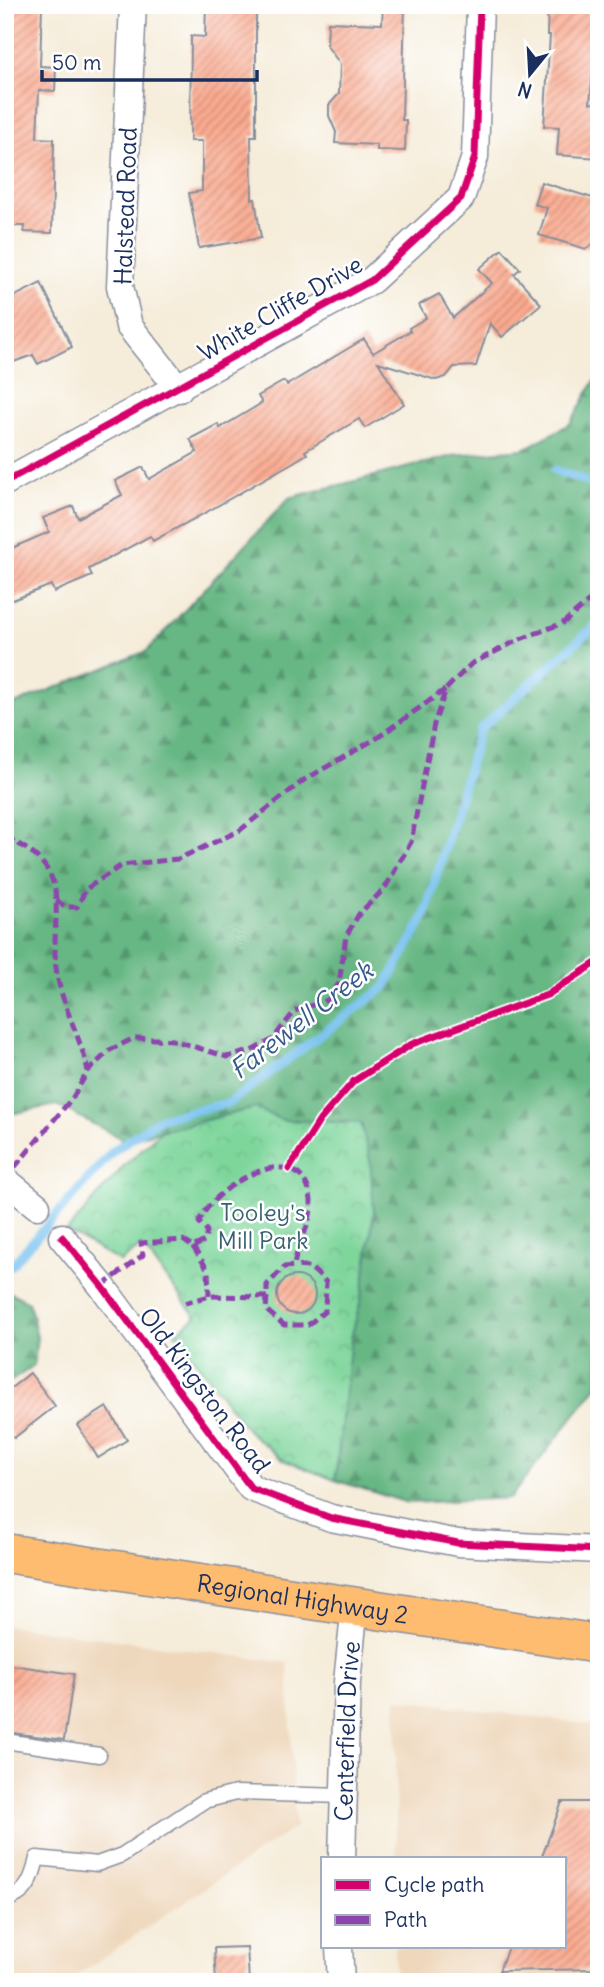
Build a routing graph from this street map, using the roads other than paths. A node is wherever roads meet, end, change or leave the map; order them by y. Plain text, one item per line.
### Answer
1 (133, 5) edge
2 (480, 5) edge
3 (179, 389) junction
4 (5, 482) edge
5 (5, 1180) edge
6 (37, 1206) dead end
7 (62, 1237) dead end
8 (599, 1550) edge
9 (5, 1553) edge
10 (355, 1605) junction
11 (599, 1644) edge
12 (5, 1741) edge
13 (99, 1755) dead end
14 (344, 1796) junction
15 (342, 1857) edge
16 (5, 1899) edge
17 (340, 1948) edge
18 (341, 1982) edge

1 - 3 street, Halstead Road
2 - 3 street, White Cliffe Drive
3 - 4 street, White Cliffe Drive
5 - 6 street
7 - 8 street, Old Kingston Road
9 - 10 main road, Regional Highway 2
10 - 11 main road, Regional Highway 2
10 - 14 street, Centerfield Drive
12 - 13 lane
14 - 15 street, Centerfield Drive
14 - 16 lane
17 - 18 street

